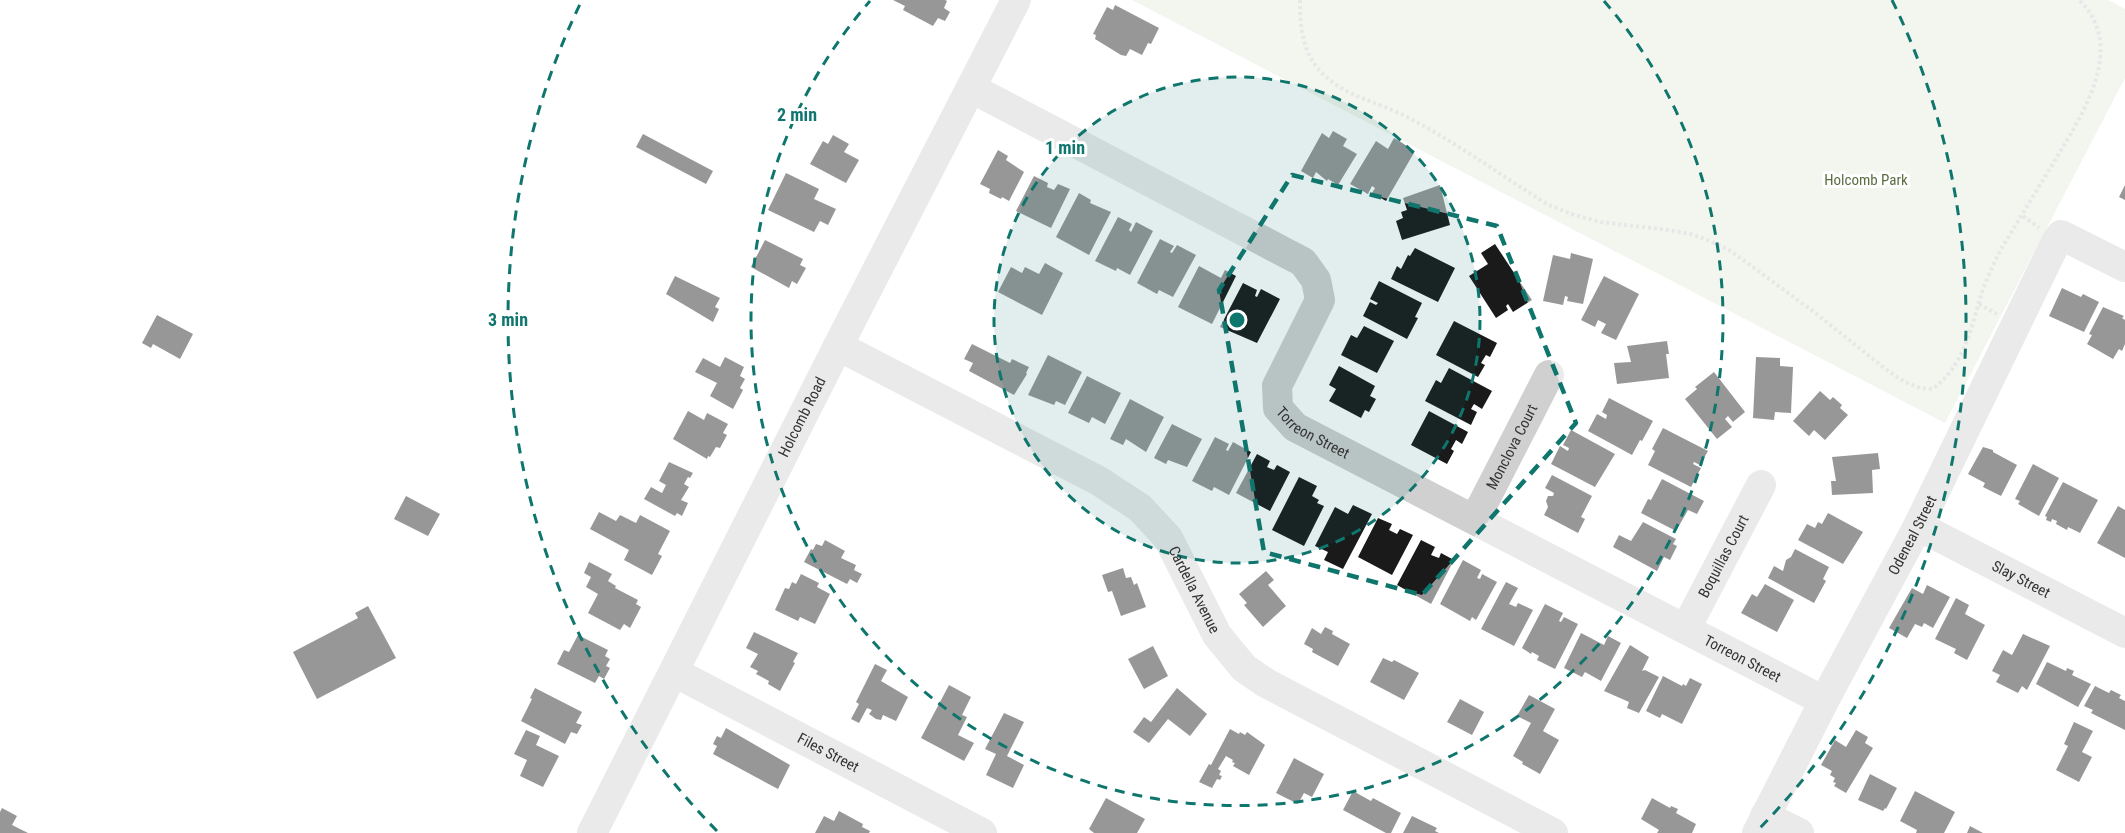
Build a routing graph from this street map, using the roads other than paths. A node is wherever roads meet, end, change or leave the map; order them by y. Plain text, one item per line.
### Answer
1 (1016, 0) edge
2 (971, 88) junction
3 (2125, 267) edge
4 (838, 346) junction
5 (1549, 375) dead end
6 (1761, 484) dead end
7 (1475, 519) junction
8 (1918, 526) junction
9 (1686, 628) junction
10 (2125, 633) edge
11 (674, 672) junction
12 (1824, 701) junction
13 (1761, 824) edge
14 (592, 833) edge
15 (982, 833) edge
16 (1552, 833) edge
17 (1798, 833) edge

1 - 2 street, Holcomb Road
2 - 4 street, Holcomb Road
2 - 7 street, Torreon Street
3 - 8 street, Odeneal Street
4 - 11 street, Holcomb Road
4 - 16 street, Cardella Avenue
5 - 7 street, Monclova Court
6 - 9 street, Boquillas Court
7 - 9 street, Torreon Street
8 - 10 street, Slay Street
8 - 12 street, Odeneal Street
9 - 12 street, Torreon Street
11 - 14 street, Holcomb Road
11 - 15 street, Files Street
12 - 13 street, Odeneal Street
13 - 17 street

